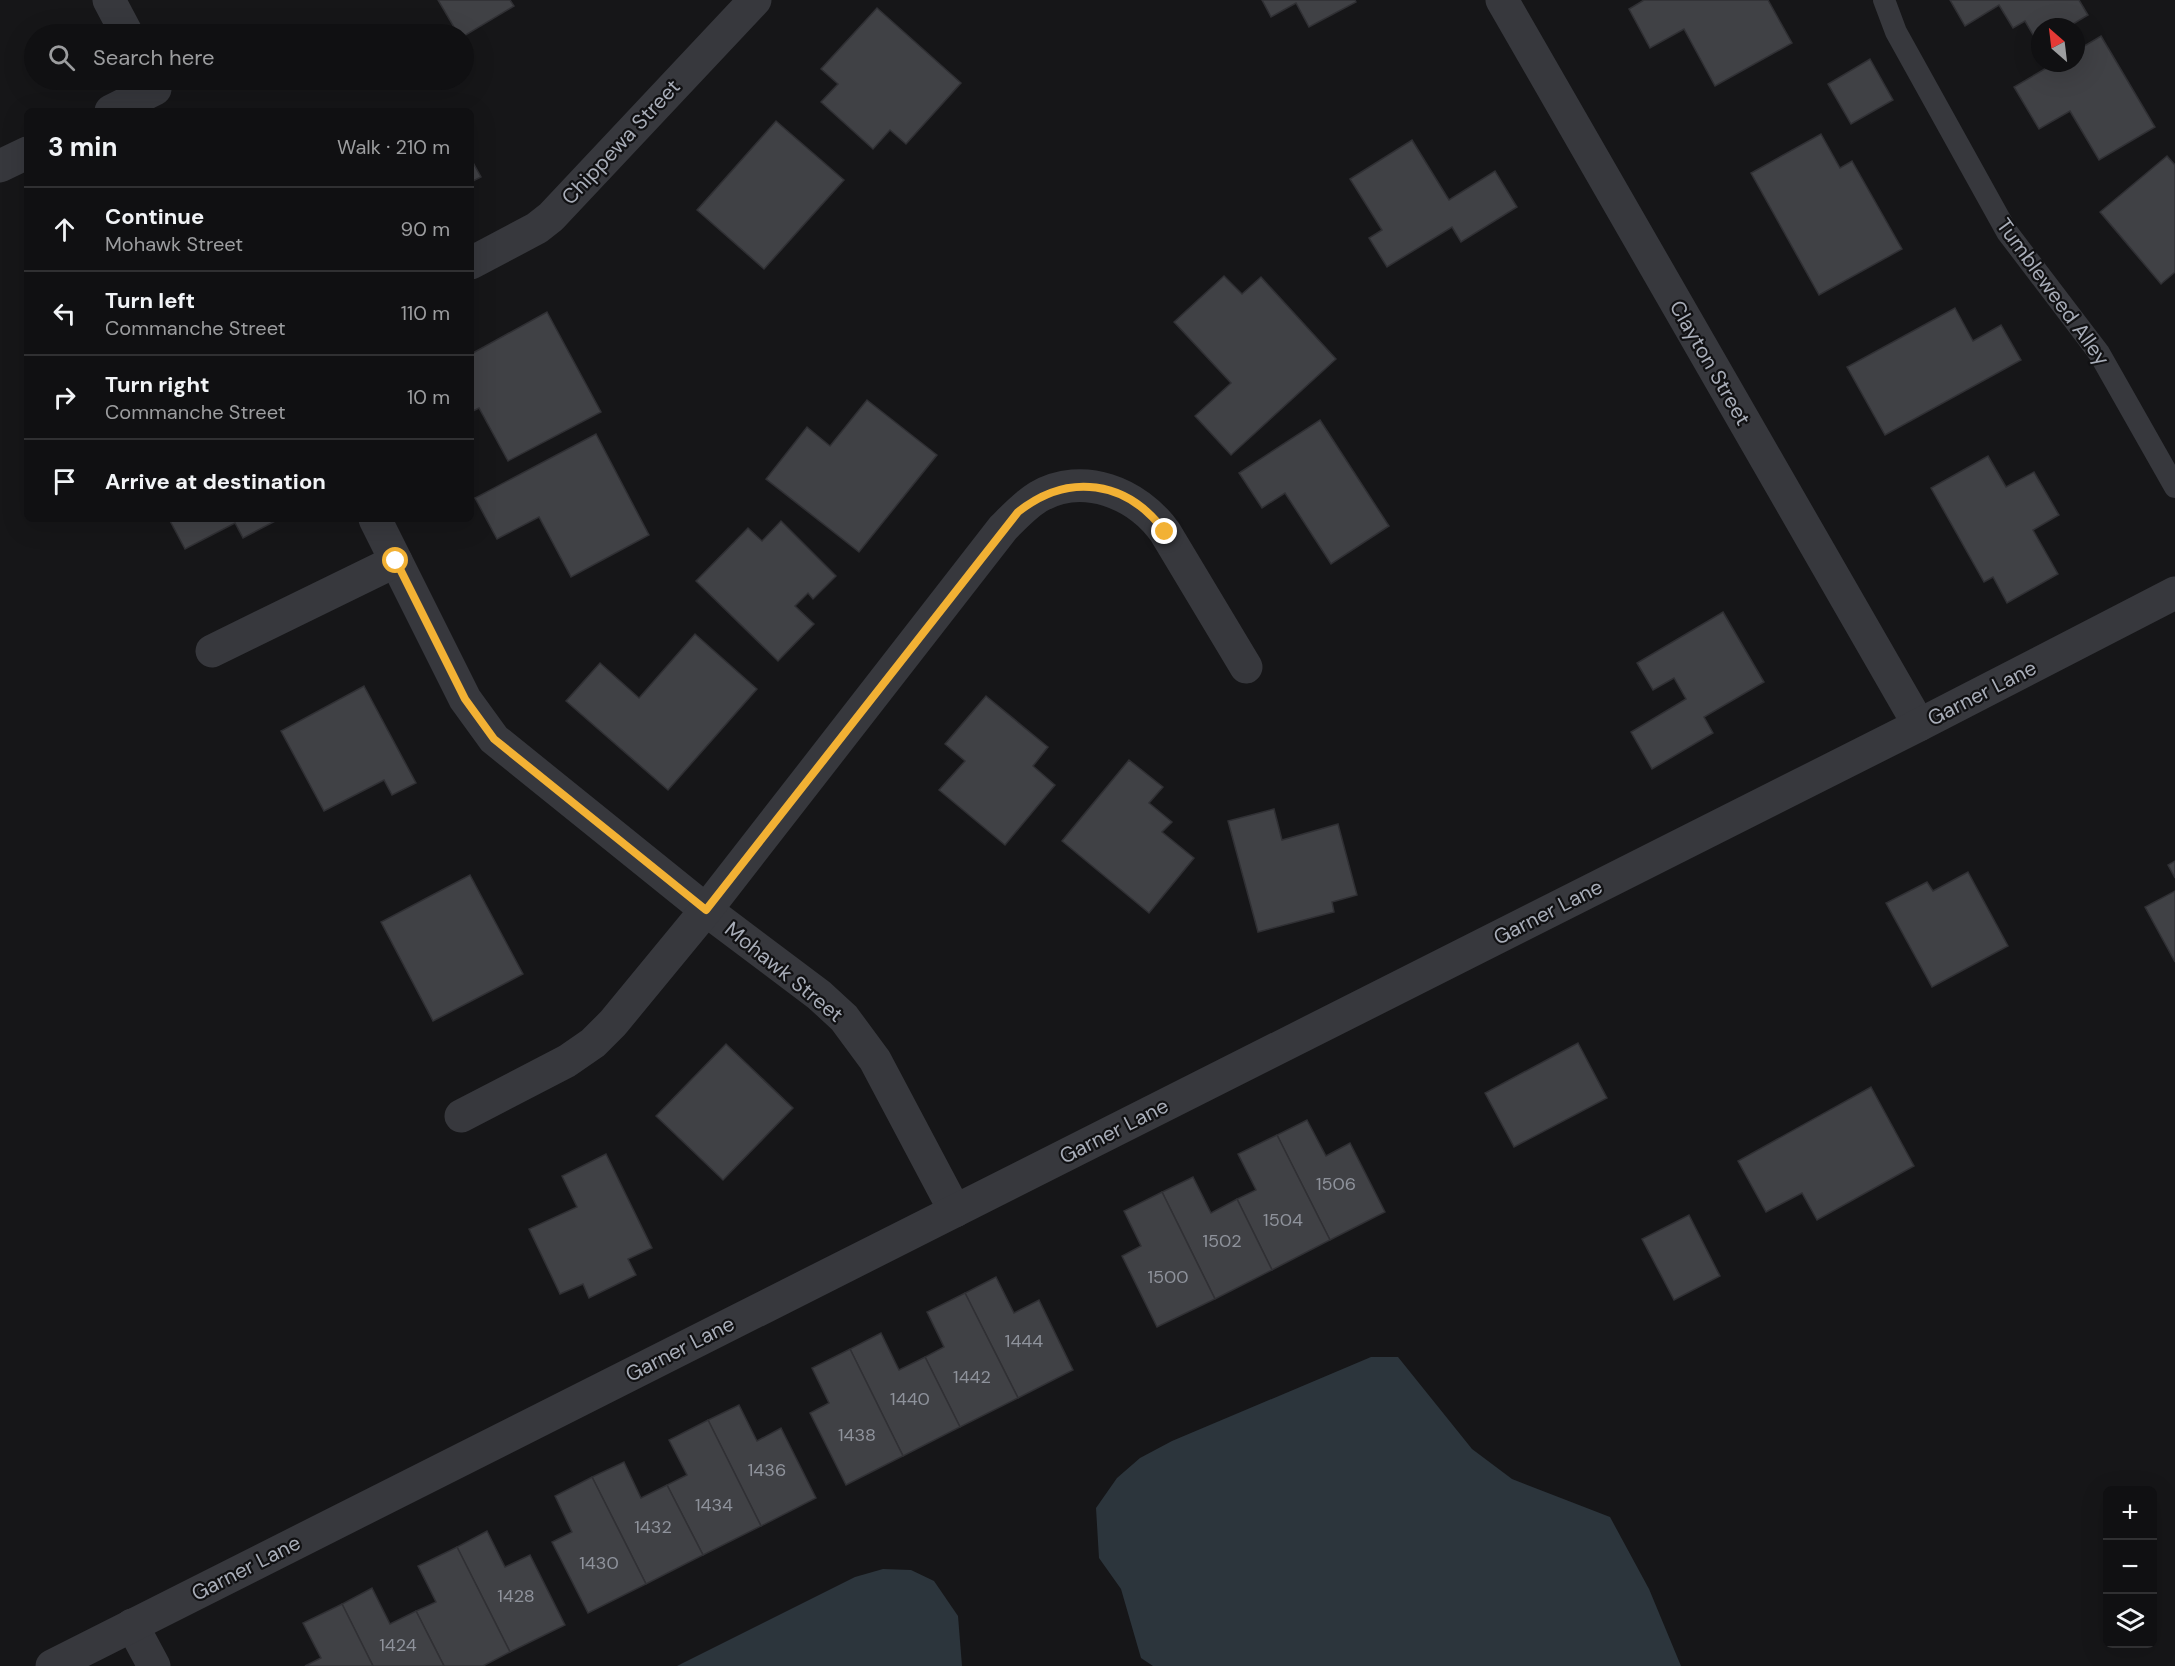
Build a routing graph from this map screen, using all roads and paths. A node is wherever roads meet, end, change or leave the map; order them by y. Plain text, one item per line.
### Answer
1 (109, 0) edge
2 (755, 0) edge
3 (1502, 0) edge
4 (1884, 0) edge
5 (122, 24) edge
6 (157, 93) edge
7 (119, 108) edge
8 (24, 154) edge
9 (0, 166) edge
10 (474, 261) edge
11 (2175, 487) edge
12 (376, 522) edge
13 (396, 561) junction
14 (2175, 593) edge
15 (212, 651) dead end
16 (1246, 667) dead end
17 (1919, 725) junction
18 (706, 910) junction
19 (461, 1116) dead end
20 (956, 1211) junction
21 (132, 1625) junction
22 (52, 1666) edge
23 (154, 1666) edge

1 - 5 street
2 - 10 street, Chippewa Street
3 - 17 street, Clayton Street
4 - 11 lane, Tumbleweed Alley
6 - 7 street
8 - 9 street
12 - 13 street, Mohawk Street
13 - 15 street
13 - 18 street, Mohawk Street
14 - 17 street, Garner Lane
16 - 18 street
17 - 20 street, Garner Lane
18 - 19 street
18 - 20 street, Mohawk Street
20 - 21 street, Garner Lane
21 - 22 street, Garner Lane
21 - 23 street

